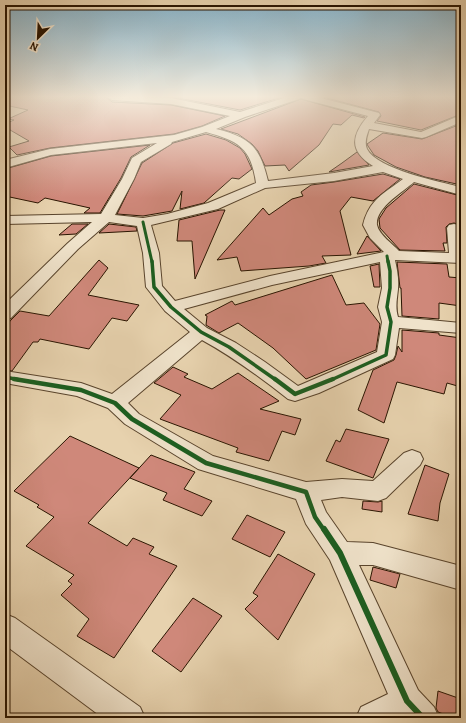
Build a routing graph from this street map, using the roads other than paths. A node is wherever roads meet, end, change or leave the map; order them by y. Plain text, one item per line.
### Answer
1 (200, 131) edge
2 (211, 131) edge
3 (363, 131) edge
4 (399, 131) edge
5 (432, 131) edge
6 (175, 138) junction
7 (5, 164) edge
8 (383, 168) junction
9 (412, 178) junction
10 (262, 185) junction
11 (461, 191) edge
12 (106, 218) junction
13 (5, 220) edge
14 (143, 222) junction
15 (454, 228) dead end
16 (391, 256) junction
17 (459, 258) edge
18 (171, 307) junction
19 (5, 314) edge
20 (391, 322) junction
21 (461, 328) edge
22 (201, 332) junction
23 (5, 377) edge
24 (115, 403) junction
25 (412, 459) dead end
26 (306, 492) junction
27 (340, 553) junction
28 (461, 578) edge
29 (5, 628) edge
30 (415, 710) edge
31 (129, 718) edge
32 (372, 718) edge

1 - 6 street
2 - 10 street
3 - 8 street
4 - 5 street
6 - 7 street
6 - 12 street
8 - 9 street
8 - 10 street
9 - 11 street
9 - 16 street
10 - 14 street
12 - 13 street
12 - 14 street
12 - 19 street
14 - 18 street
15 - 17 street
16 - 17 street
16 - 18 street
16 - 20 street
18 - 22 street
20 - 21 street
20 - 22 street
22 - 24 street
23 - 24 street
24 - 26 street
25 - 26 street
26 - 27 street
27 - 28 street
27 - 30 street
29 - 31 street
30 - 32 street

